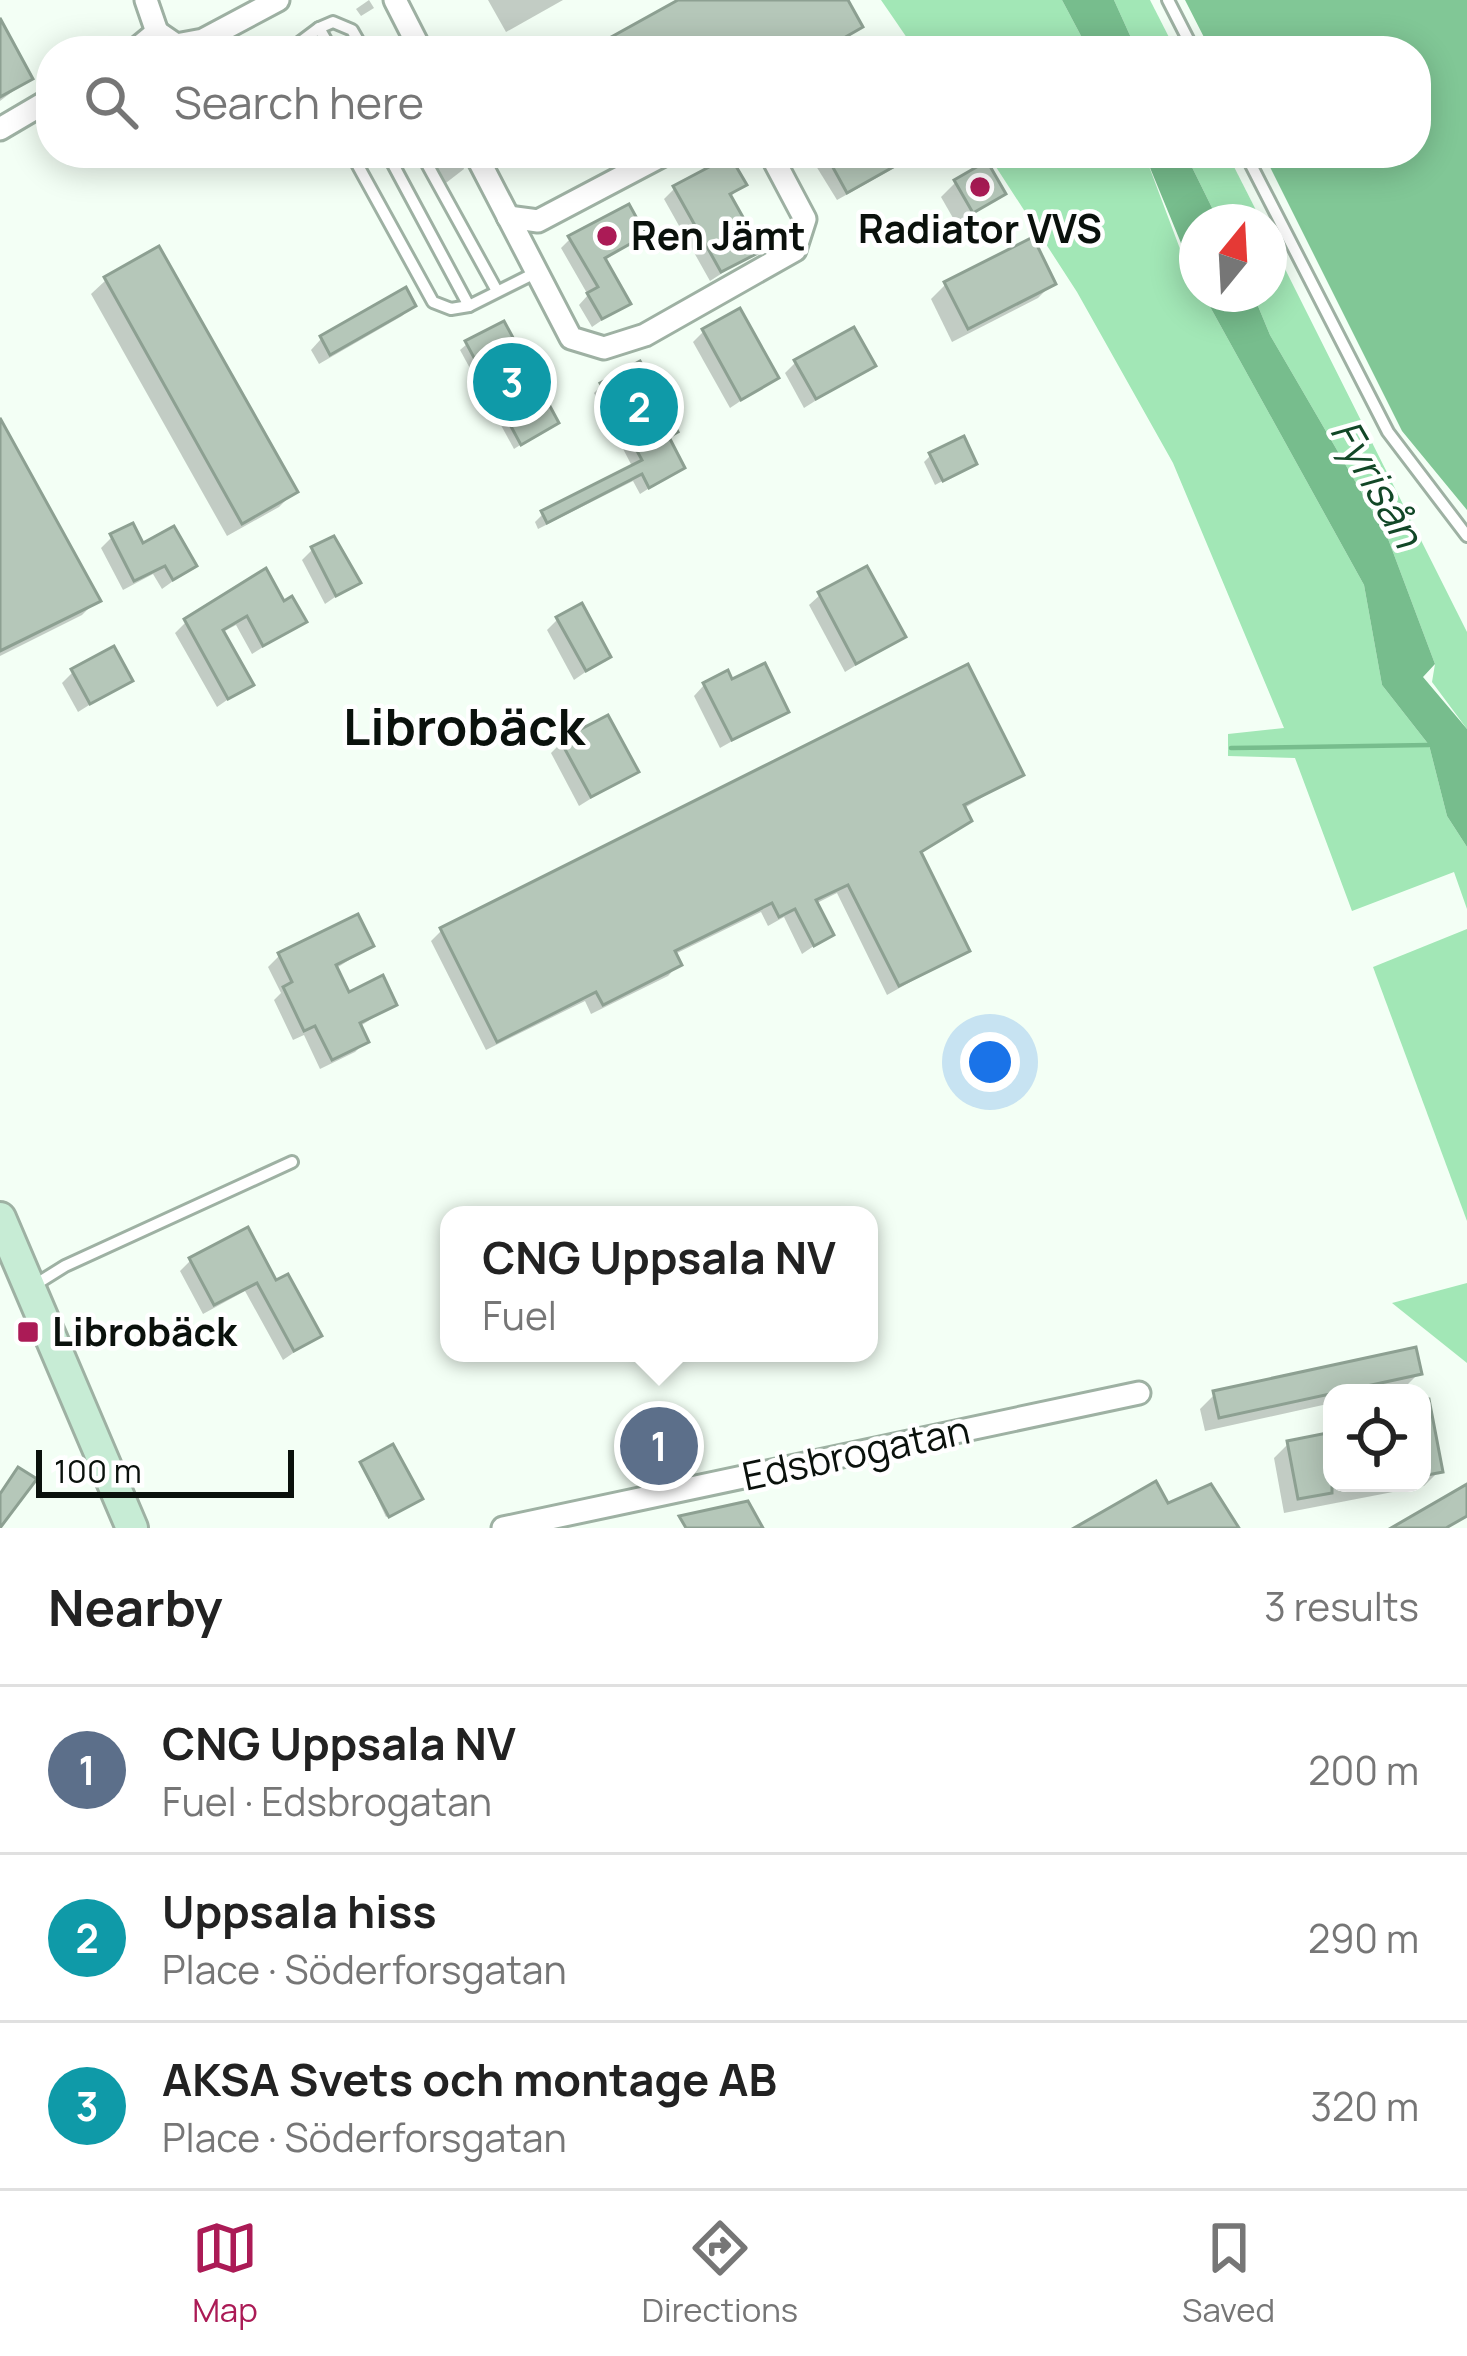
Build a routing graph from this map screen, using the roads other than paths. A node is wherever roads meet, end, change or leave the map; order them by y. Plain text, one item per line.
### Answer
1 (146, 0) edge
2 (278, 0) edge
3 (1168, 0) edge
4 (401, 4) edge
5 (319, 28) junction
6 (166, 36) edge
7 (210, 36) edge
8 (308, 36) edge
9 (324, 36) edge
10 (353, 36) edge
11 (415, 36) edge
12 (1186, 36) edge
13 (36, 110) edge
14 (0, 129) edge
15 (359, 168) edge
16 (395, 168) edge
17 (429, 168) edge
18 (483, 168) edge
19 (639, 168) edge
20 (778, 168) edge
21 (1254, 168) edge
22 (508, 217) junction
23 (537, 272) junction
24 (497, 291) junction
25 (469, 306) junction
26 (1467, 536) edge
27 (292, 1162) dead end
28 (0, 1218) edge
29 (30, 1288) junction
30 (1139, 1393) dead end
31 (81, 1408) junction
32 (132, 1528) edge
33 (148, 1528) edge
34 (503, 1528) edge

1 - 6 street
2 - 7 street
3 - 12 lane
4 - 11 street
5 - 8 lane
5 - 9 lane
5 - 10 lane
13 - 14 street
15 - 25 lane
16 - 25 lane
17 - 24 lane
18 - 22 street
19 - 22 street
20 - 23 street
21 - 26 lane
22 - 23 street
23 - 24 lane
24 - 25 lane
27 - 29 lane
28 - 29 main road
29 - 31 main road
30 - 34 street, Edsbrogatan
31 - 32 main road
31 - 33 main road

